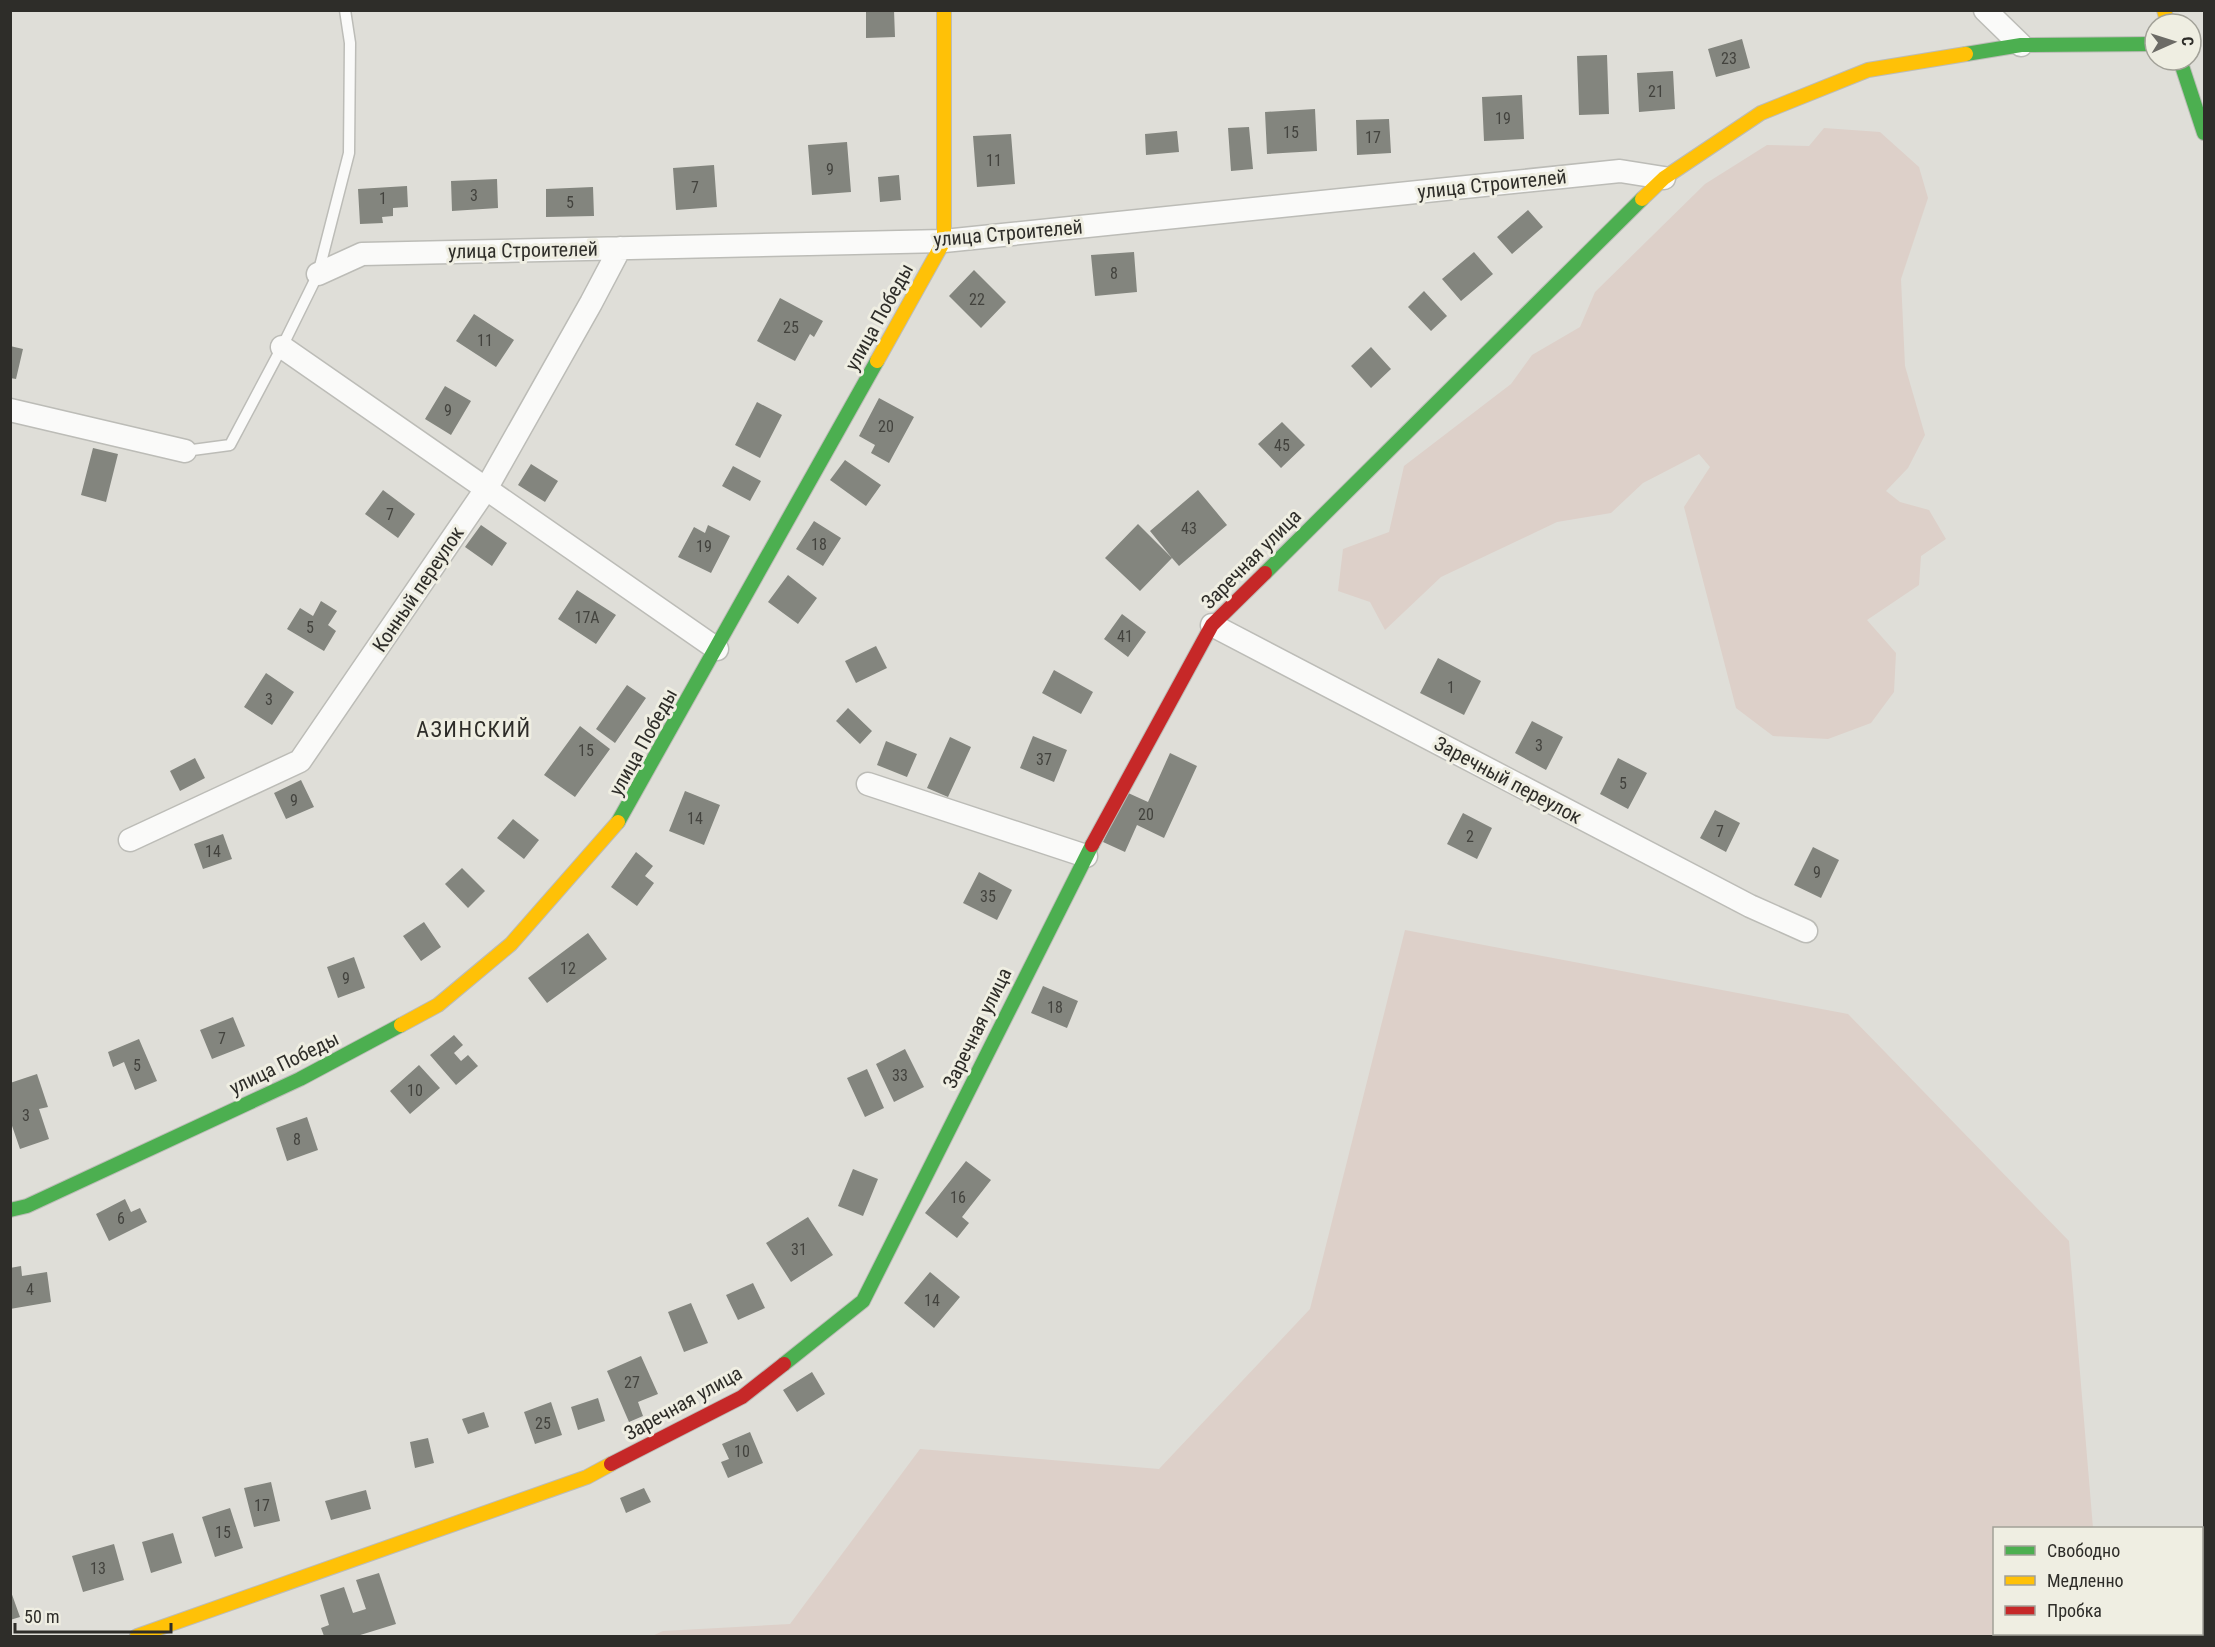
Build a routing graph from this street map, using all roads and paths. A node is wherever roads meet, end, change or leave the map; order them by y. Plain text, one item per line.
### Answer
1 (345, 10) edge
2 (944, 10) edge
3 (1985, 10) edge
4 (2143, 44) edge
5 (2020, 45) junction
6 (2184, 72) edge
7 (2205, 133) edge
8 (1664, 178) junction
9 (944, 241) junction
10 (620, 248) junction
11 (318, 274) junction
12 (282, 347) junction
13 (10, 410) edge
14 (186, 451) joint
15 (486, 489) junction
16 (1212, 625) junction
17 (717, 649) junction
18 (868, 784) dead end
19 (130, 840) dead end
20 (1086, 855) junction
21 (1806, 931) dead end
22 (10, 1210) edge
23 (137, 1636) edge

1 - 11 lane
2 - 9 street, улица Победы
3 - 5 street
4 - 5 street, Заречная улица
5 - 8 street, Заречная улица
6 - 7 street
8 - 9 street, улица Строителей
8 - 16 street, Заречная улица
9 - 10 street, улица Строителей
9 - 17 street, улица Победы
10 - 11 street, улица Строителей
10 - 15 street, Конный переулок
11 - 12 lane
12 - 14 lane
12 - 15 street
13 - 14 street
15 - 17 street
15 - 19 street, Конный переулок
16 - 20 street, Заречная улица
16 - 21 street, Заречный переулок
17 - 22 street, улица Победы
18 - 20 street
20 - 23 street, Заречная улица

